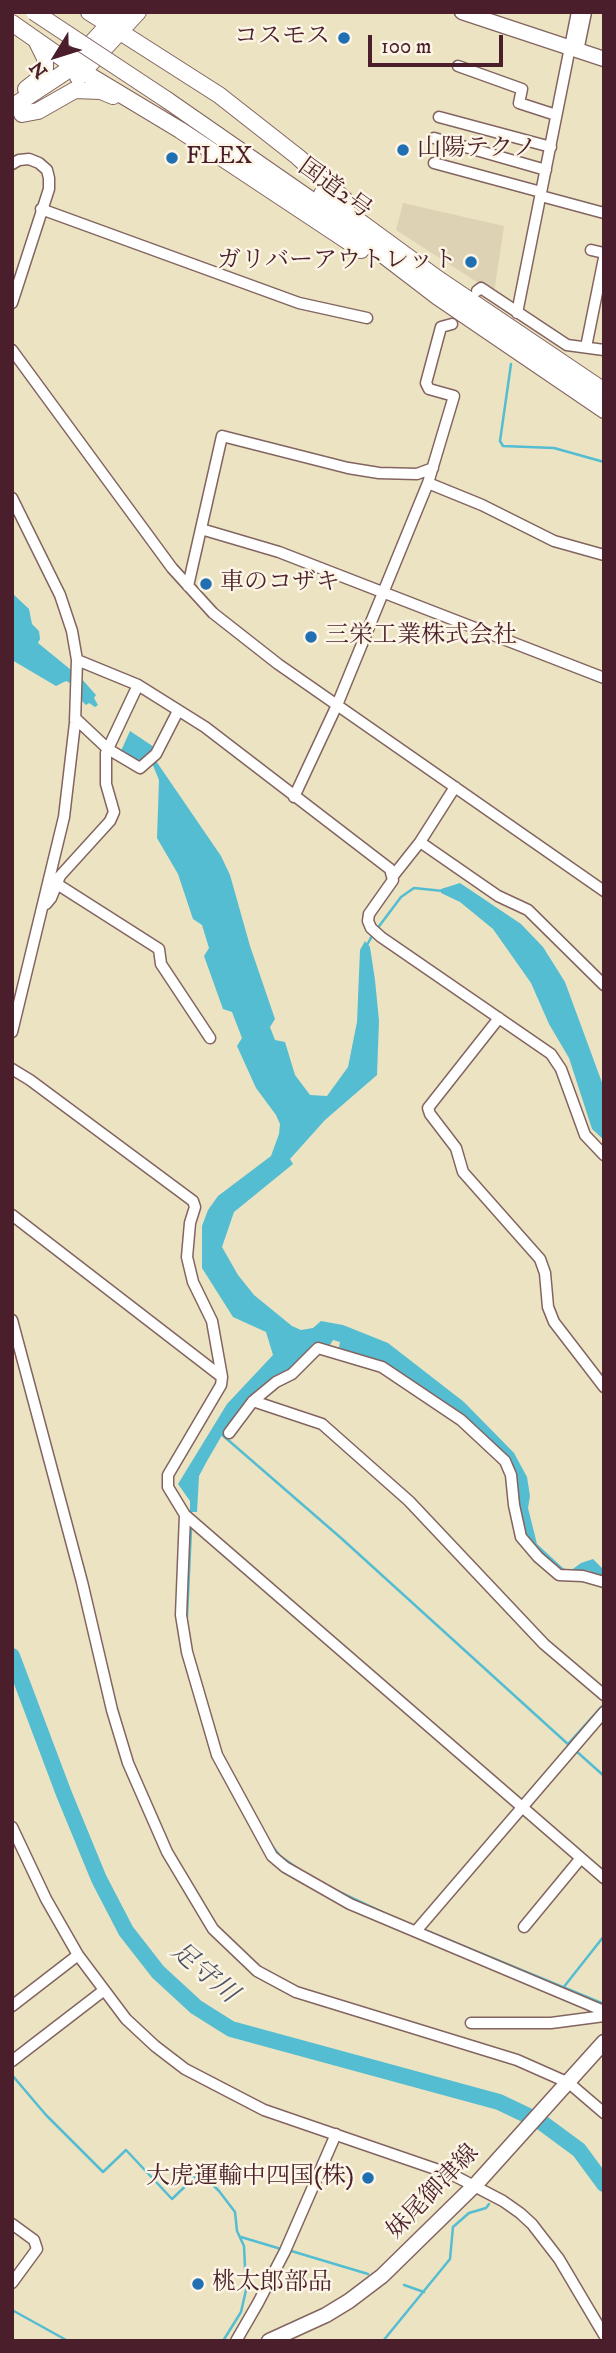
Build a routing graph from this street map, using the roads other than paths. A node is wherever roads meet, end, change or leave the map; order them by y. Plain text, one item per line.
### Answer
1 (34, 12) edge
2 (51, 12) edge
3 (89, 12) edge
4 (138, 12) edge
5 (461, 12) edge
6 (577, 12) edge
7 (586, 12) edge
8 (12, 23) edge
9 (117, 23) edge
10 (37, 41) junction
11 (574, 49) junction
12 (604, 59) edge
13 (458, 66) dead end
14 (78, 68) junction
15 (170, 96) junction
16 (12, 98) edge
17 (16, 114) edge
18 (556, 116) junction
19 (439, 117) dead end
20 (180, 130) junction
21 (434, 138) dead end
22 (551, 147) junction
23 (434, 163) dead end
24 (12, 164) edge
25 (546, 170) junction
26 (543, 195) junction
27 (41, 209) junction
28 (604, 213) edge
29 (591, 250) dead end
30 (604, 256) edge
31 (438, 279) junction
32 (477, 291) dead end
33 (438, 297) junction
34 (600, 299) edge
35 (12, 303) edge
36 (517, 313) junction
37 (368, 318) dead end
38 (452, 324) dead end
39 (586, 347) junction
40 (12, 350) edge
41 (604, 350) edge
42 (604, 391) edge
43 (604, 410) edge
44 (433, 468) junction
45 (428, 483) junction
46 (12, 498) edge
47 (201, 530) junction
48 (604, 555) edge
49 (188, 586) junction
50 (384, 593) junction
51 (77, 660) junction
52 (604, 678) edge
53 (138, 685) junction
54 (337, 705) junction
55 (177, 711) junction
56 (75, 715) junction
57 (108, 749) junction
58 (455, 787) junction
59 (294, 797) junction
60 (420, 842) junction
61 (393, 876) junction
62 (57, 884) junction
63 (604, 891) edge
64 (43, 905) junction
65 (602, 980) edge
66 (499, 1018) junction
67 (12, 1032) edge
68 (209, 1038) dead end
69 (12, 1069) edge
70 (604, 1155) edge
71 (12, 1215) edge
72 (12, 1320) edge
73 (222, 1377) junction
74 (604, 1387) edge
75 (253, 1401) junction
76 (229, 1433) dead end
77 (186, 1515) junction
78 (604, 1582) edge
79 (604, 1695) edge
80 (604, 1712) edge
81 (522, 1807) junction
82 (12, 1827) edge
83 (581, 1858) junction
84 (604, 1878) edge
85 (524, 1927) dead end
86 (417, 1929) junction
87 (78, 1955) junction
88 (103, 1991) junction
89 (12, 2006) edge
90 (604, 2011) edge
91 (604, 2017) edge
92 (471, 2023) dead end
93 (604, 2042) edge
94 (12, 2060) edge
95 (565, 2087) junction
96 (604, 2113) edge
97 (336, 2134) junction
98 (476, 2184) junction
99 (541, 2215) dead end
100 (12, 2224) edge
101 (532, 2224) junction
102 (12, 2283) edge
103 (604, 2335) edge
104 (236, 2341) edge
105 (270, 2341) edge

1 - 15 highway, 国道2号, bridge
2 - 15 highway, 国道2号
3 - 9 highway
4 - 9 highway
5 - 11 main road
6 - 11 street
7 - 11 street
8 - 10 highway
9 - 14 highway
9 - 31 highway
10 - 14 highway
10 - 16 highway
11 - 12 main road
11 - 18 street
13 - 18 street
14 - 17 highway
14 - 20 highway
15 - 31 highway, 国道2号
15 - 33 highway, 国道2号
17 - 20 highway
18 - 22 street
19 - 22 street
20 - 33 highway
21 - 25 street
22 - 25 street
23 - 26 street
24 - 27 street
25 - 26 street
26 - 28 street
26 - 36 street
27 - 35 street
27 - 37 street
29 - 30 street
30 - 34 street
31 - 42 highway, 国道2号
32 - 36 street
33 - 43 highway, 国道2号
34 - 39 street
36 - 39 street
38 - 44 street
39 - 41 street
40 - 49 street
44 - 45 street
44 - 47 street
45 - 48 street
45 - 50 street
46 - 51 street
47 - 49 street
47 - 50 street
49 - 54 street
50 - 52 street
50 - 54 street
51 - 53 street
51 - 56 street
53 - 55 street
53 - 57 street
54 - 58 street
54 - 59 street
55 - 57 street
55 - 59 street
56 - 57 street
56 - 64 street
57 - 62 street
58 - 60 street
58 - 63 street
59 - 61 street
60 - 61 street
60 - 65 street
61 - 66 street
62 - 64 street
62 - 68 street
64 - 67 street
66 - 70 street
66 - 74 street
69 - 73 street
71 - 73 street
72 - 95 street
73 - 77 street
75 - 76 street
75 - 78 street
75 - 79 street
77 - 81 street
77 - 86 street
80 - 81 street
81 - 83 street
81 - 86 street
82 - 87 street
83 - 84 street
83 - 85 street
86 - 90 street
87 - 88 street
87 - 89 street
88 - 94 street
88 - 97 street
91 - 92 street
93 - 95 main road, 妹尾御津線
95 - 96 street
95 - 98 main road, 妹尾御津線
97 - 98 street
97 - 104 street
98 - 101 street
98 - 105 main road, 妹尾御津線
99 - 101 street
100 - 102 street
101 - 103 street

